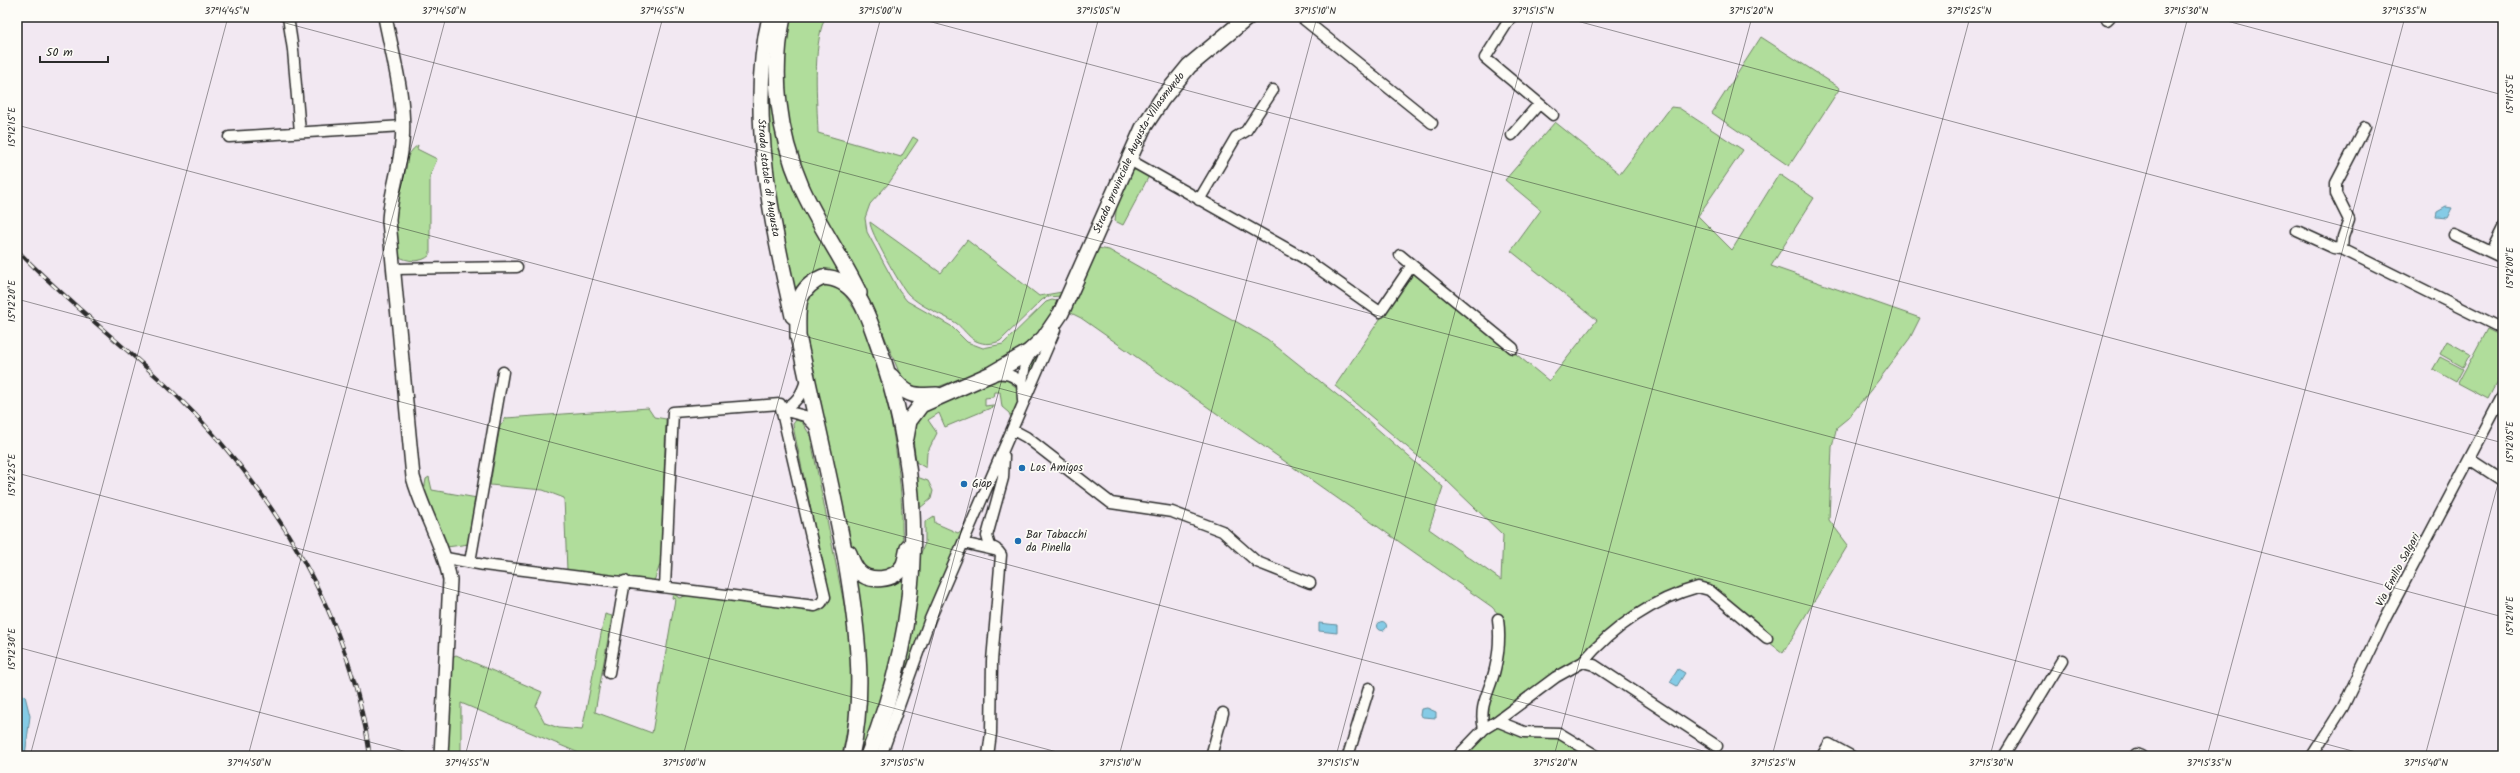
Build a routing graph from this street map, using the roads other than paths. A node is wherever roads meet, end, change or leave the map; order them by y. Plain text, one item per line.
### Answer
1 (288, 17) edge
2 (385, 17) edge
3 (770, 17) edge
4 (783, 17) edge
5 (1248, 17) edge
6 (1301, 17) edge
7 (1511, 17) edge
8 (1272, 90) dead end
9 (1539, 104) junction
10 (1553, 115) dead end
11 (1432, 123) dead end
12 (403, 126) junction
13 (2365, 127) dead end
14 (300, 132) junction
15 (1512, 136) dead end
16 (229, 137) dead end
17 (1128, 159) junction
18 (1199, 200) junction
19 (2503, 228) edge
20 (2297, 232) dead end
21 (2454, 235) dead end
22 (2342, 249) junction
23 (2491, 252) junction
24 (1400, 255) dead end
25 (2503, 258) edge
26 (1412, 265) junction
27 (517, 267) dead end
28 (394, 269) junction
29 (864, 305) junction
30 (1061, 313) junction
31 (2503, 328) edge
32 (798, 336) junction
33 (1513, 348) dead end
34 (1029, 352) junction
35 (1043, 359) junction
36 (504, 372) dead end
37 (889, 374) junction
38 (991, 374) junction
39 (807, 378) junction
40 (1022, 383) junction
41 (940, 395) junction
42 (2503, 395) edge
43 (1023, 405) junction
44 (782, 410) junction
45 (818, 430) junction
46 (1013, 430) junction
47 (905, 442) junction
48 (1004, 450) junction
49 (2471, 460) junction
50 (2503, 481) edge
51 (912, 525) junction
52 (842, 538) junction
53 (963, 543) junction
54 (998, 551) junction
55 (446, 558) junction
56 (470, 562) junction
57 (624, 581) junction
58 (1310, 583) dead end
59 (665, 587) junction
60 (1498, 619) dead end
61 (1767, 638) dead end
62 (2062, 660) dead end
63 (1583, 662) junction
64 (609, 673) dead end
65 (1369, 688) dead end
66 (1223, 713) dead end
67 (1497, 721) junction
68 (1484, 729) junction
69 (1717, 746) dead end
70 (442, 756) edge
71 (851, 756) edge
72 (868, 756) edge
73 (881, 756) edge
74 (988, 756) edge
75 (1211, 756) edge
76 (1348, 756) edge
77 (1458, 756) edge
78 (1597, 756) edge
79 (1822, 756) edge
80 (1851, 756) edge
81 (2004, 756) edge
82 (2312, 756) edge

1 - 14 street
2 - 12 street
3 - 32 main road, Strada statale di Augusta
4 - 29 main road, Strada statale di Augusta
5 - 17 main road, Strada provinciale Augusta-Villasmundo
6 - 11 street
7 - 9 street
8 - 18 street
9 - 10 street
9 - 15 street
12 - 14 street
12 - 28 street
13 - 22 street
14 - 16 street
17 - 18 street
17 - 30 main road, Strada provinciale Augusta-Villasmundo
18 - 26 street
19 - 23 street
20 - 22 street
21 - 23 street
22 - 31 street
23 - 25 street
24 - 26 street
26 - 33 street
27 - 28 street
28 - 55 street
29 - 32 main road
29 - 37 main road
30 - 34 main road, Strada provinciale Augusta-Villasmundo
30 - 35 street
32 - 39 main road
34 - 35 street
34 - 38 main road, Strada provinciale Augusta-Villasmundo
34 - 40 street
35 - 43 street
36 - 56 street
37 - 41 main road
37 - 47 main road
38 - 40 street
38 - 41 main road, Strada provinciale Augusta-Villasmundo
39 - 44 street
39 - 45 main road
40 - 43 street
41 - 47 main road
42 - 49 street, Via Emilio Salgari
43 - 46 street
44 - 45 street
44 - 59 street
44 - 59 street
45 - 52 main road
46 - 48 street
46 - 58 street
47 - 51 main road
48 - 53 street
48 - 54 street
49 - 50 street
49 - 82 street, Via Emilio Salgari
51 - 52 main road
51 - 72 main road
52 - 71 main road
53 - 54 street
53 - 73 street
54 - 74 street
55 - 56 street
55 - 70 street
56 - 57 street
57 - 59 street
57 - 64 street
60 - 68 street
61 - 63 street
62 - 81 street
63 - 67 street
63 - 69 street
65 - 76 street
66 - 75 street
67 - 68 street
67 - 78 street
68 - 77 street
79 - 80 street

